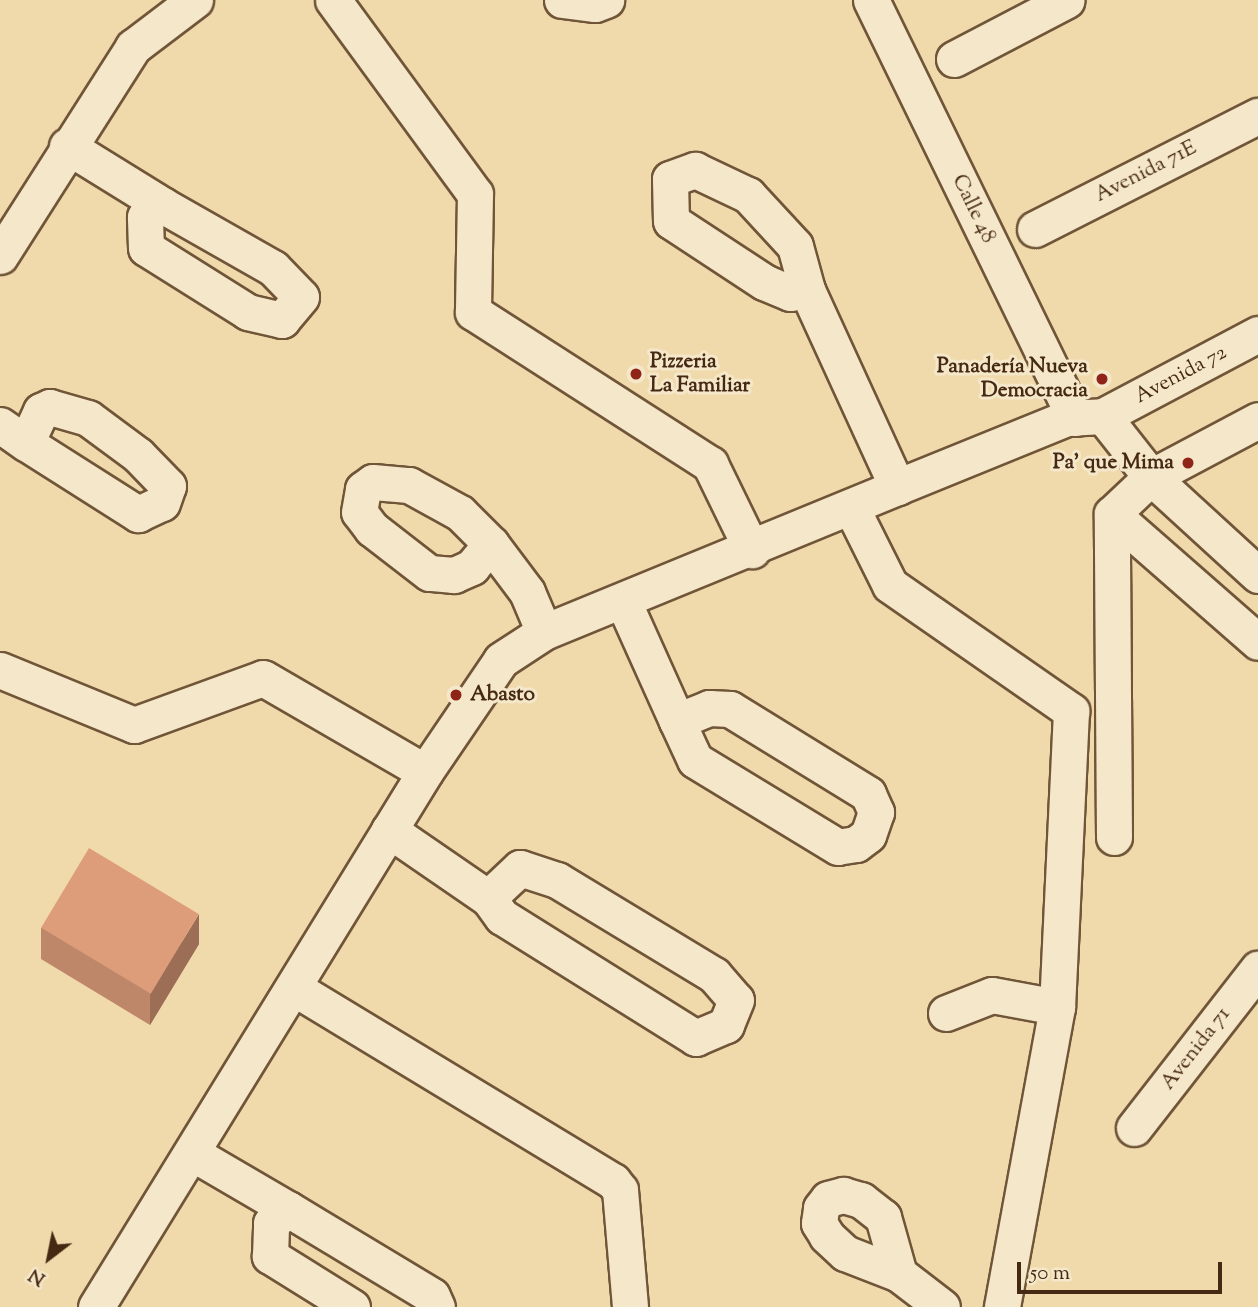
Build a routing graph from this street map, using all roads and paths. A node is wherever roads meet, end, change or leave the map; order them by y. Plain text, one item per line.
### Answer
1 (195, 0) edge
2 (333, 0) edge
3 (562, 0) edge
4 (606, 0) edge
5 (871, 0) edge
6 (1067, 0) edge
7 (954, 59) dead end
8 (1258, 116) edge
9 (67, 146) junction
10 (162, 205) dead end
11 (1035, 229) dead end
12 (0, 256) edge
13 (807, 290) dead end
14 (1258, 334) edge
15 (1089, 417) junction
16 (1258, 420) edge
17 (1151, 477) junction
18 (897, 487) junction
19 (851, 507) junction
20 (1112, 514) junction
21 (491, 544) dead end
22 (752, 550) junction
23 (1258, 575) edge
24 (623, 601) junction
25 (544, 632) junction
26 (1258, 642) edge
27 (0, 670) edge
28 (677, 721) junction
29 (425, 772) junction
30 (389, 830) junction
31 (1114, 837) dead end
32 (488, 898) junction
33 (1258, 969) edge
34 (295, 988) junction
35 (1057, 1007) junction
36 (946, 1013) dead end
37 (1134, 1128) dead end
38 (192, 1153) junction
39 (288, 1209) junction
40 (899, 1274) dead end
41 (96, 1307) edge
42 (352, 1307) edge
43 (437, 1307) edge
44 (630, 1307) edge
45 (942, 1307) edge
46 (1003, 1307) edge

1 - 9 street
2 - 22 street
3 - 4 street
5 - 15 street, Calle 48
6 - 7 street
8 - 11 street, Avenida 71E
9 - 10 street
9 - 12 street
13 - 18 street
14 - 15 street, Avenida 72
15 - 17 street, Calle 48
15 - 18 street, Avenida 72
16 - 17 street
17 - 20 street
17 - 23 street, Calle 48
18 - 19 street, Avenida 72
19 - 22 street, Avenida 72
19 - 35 street
20 - 26 street
20 - 31 street
21 - 25 street
22 - 24 street, Avenida 72
24 - 25 street, Avenida 72
24 - 28 street
25 - 29 street, Avenida 72
27 - 29 street
28 - 28 street
29 - 30 street, Avenida 72
30 - 32 street
30 - 34 street, Avenida 72
32 - 32 street
33 - 37 street, Avenida 71
34 - 38 street, Avenida 72
34 - 44 street
35 - 36 street
35 - 46 street
38 - 39 street
38 - 41 street, Avenida 72
39 - 42 street
39 - 43 street
40 - 45 street

